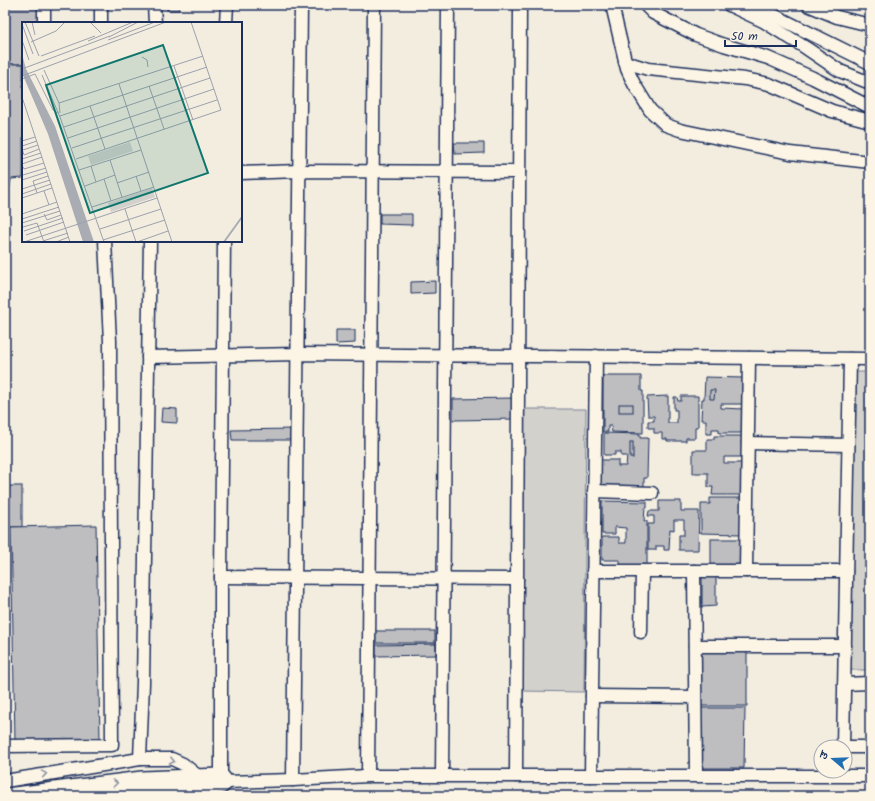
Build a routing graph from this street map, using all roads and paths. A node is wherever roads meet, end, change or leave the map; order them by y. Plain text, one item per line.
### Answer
1 (44, 5) edge
2 (101, 5) edge
3 (154, 5) edge
4 (227, 5) edge
5 (301, 5) edge
6 (374, 5) edge
7 (448, 5) edge
8 (520, 5) edge
9 (612, 5) edge
10 (645, 5) edge
11 (729, 5) edge
12 (753, 5) edge
13 (808, 5) edge
14 (44, 22) edge
15 (101, 22) edge
16 (155, 22) edge
17 (226, 22) edge
18 (868, 26) edge
19 (625, 62) junction
20 (870, 63) edge
21 (870, 83) edge
22 (870, 106) edge
23 (870, 121) edge
24 (870, 162) edge
25 (299, 171) junction
26 (373, 171) junction
27 (447, 172) junction
28 (519, 172) junction
29 (242, 173) edge
30 (105, 242) edge
31 (150, 242) edge
32 (224, 242) edge
33 (223, 354) junction
34 (298, 354) junction
35 (371, 354) junction
36 (446, 355) junction
37 (518, 356) junction
38 (596, 356) junction
39 (148, 357) junction
40 (748, 358) junction
41 (850, 358) junction
42 (870, 359) edge
43 (748, 443) junction
44 (848, 445) junction
45 (594, 491) junction
46 (652, 493) dead end
47 (594, 571) junction
48 (642, 571) junction
49 (694, 571) junction
50 (746, 571) junction
51 (846, 571) junction
52 (221, 577) junction
53 (296, 578) junction
54 (370, 578) junction
55 (444, 579) junction
56 (517, 579) junction
57 (641, 632) dead end
58 (695, 646) junction
59 (845, 646) junction
60 (870, 683) edge
61 (844, 684) junction
62 (592, 696) junction
63 (695, 696) junction
64 (843, 739) edge
65 (5, 746) edge
66 (853, 747) edge
67 (870, 747) edge
68 (140, 759) junction
69 (813, 774) edge
70 (853, 775) edge
71 (368, 776) junction
72 (442, 776) junction
73 (516, 776) junction
74 (591, 776) junction
75 (696, 776) junction
76 (870, 776) edge
77 (293, 780) junction
78 (5, 781) edge
79 (223, 781) junction
80 (196, 787) edge
81 (7, 796) edge
82 (99, 796) edge

1 - 14 street
2 - 15 street
3 - 16 street
4 - 17 street
5 - 25 street
6 - 26 street
7 - 27 street
8 - 28 street
9 - 19 street
10 - 22 street
11 - 21 street
12 - 20 street
13 - 18 street
19 - 23 street
19 - 24 street
25 - 26 street
25 - 29 street
25 - 34 street
26 - 27 street
26 - 35 street
27 - 28 street
27 - 36 street
28 - 37 street
30 - 65 street
31 - 39 street
32 - 33 street
33 - 34 street
33 - 39 street
33 - 52 street
34 - 35 street
34 - 53 street
35 - 36 street
35 - 54 street
36 - 37 street
36 - 55 street
37 - 38 street
37 - 56 street
38 - 40 street
38 - 45 street
39 - 68 street
40 - 41 street
40 - 43 street
41 - 42 street
41 - 44 street
43 - 44 street
43 - 50 street
44 - 51 street
45 - 46 street
45 - 47 street
47 - 48 street
47 - 62 street
48 - 49 street
48 - 57 street
49 - 50 street
49 - 58 street
50 - 51 street
51 - 59 street
52 - 53 street
52 - 79 street
53 - 54 street
53 - 77 street
54 - 55 street
54 - 71 street
55 - 56 street
55 - 72 street
56 - 73 street
58 - 59 street
58 - 63 street
59 - 61 street
60 - 61 street
61 - 64 street
62 - 63 street
62 - 74 street
63 - 75 street
66 - 67 street
78 -> 68 street
68 -> 80 street
69 - 75 street
70 - 76 street
71 - 72 street
71 - 77 street
72 - 73 street
73 - 74 street
74 - 75 street
77 - 79 street
79 - 80 main road
81 -> 80 main road
80 - 82 main road

